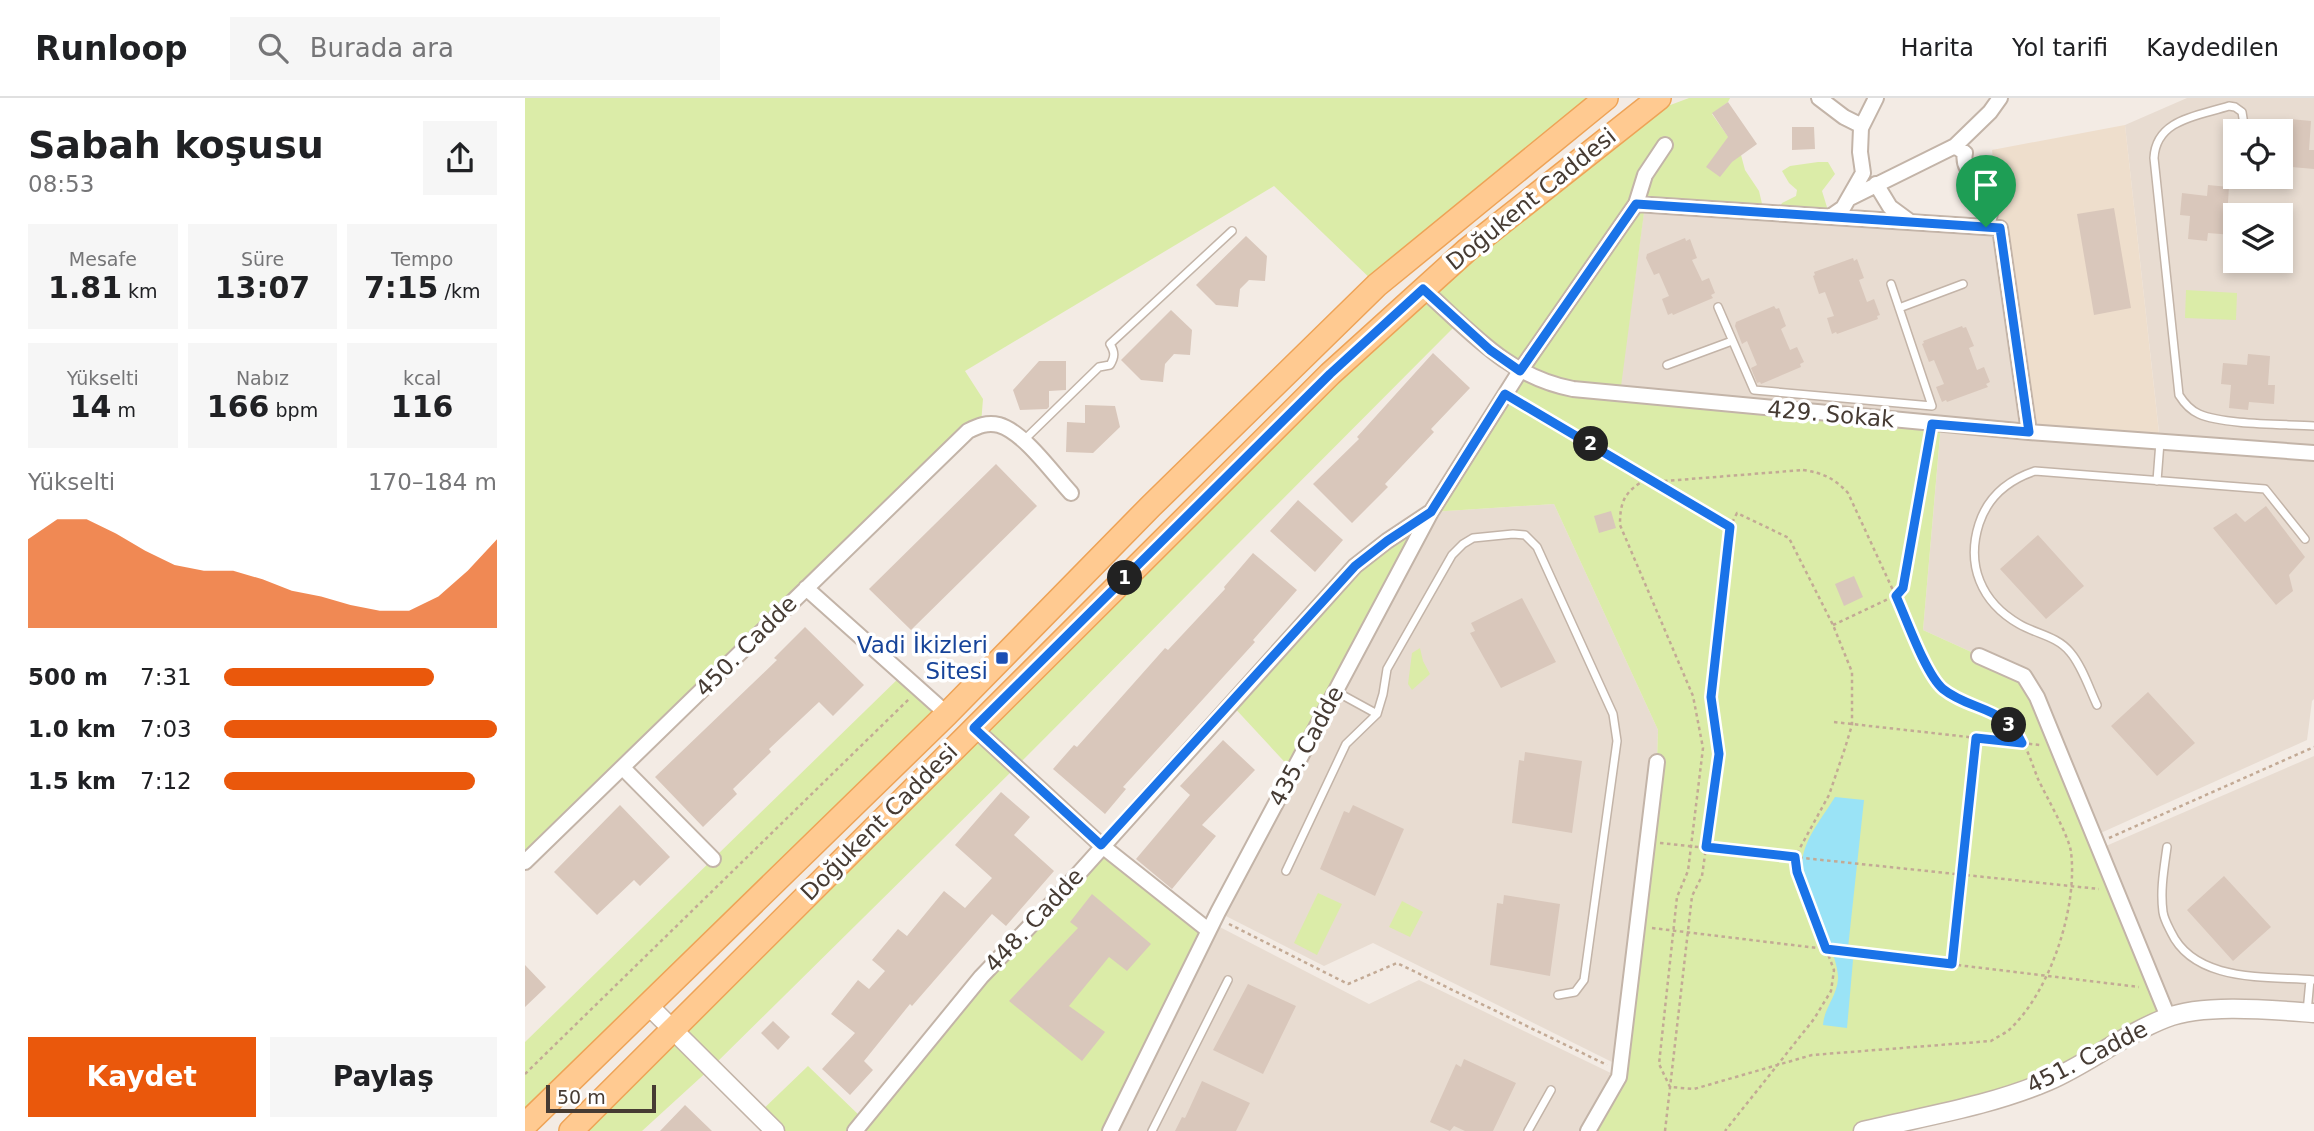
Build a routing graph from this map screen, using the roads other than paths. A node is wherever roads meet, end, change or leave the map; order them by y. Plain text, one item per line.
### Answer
1 (1606, 98) edge
2 (1659, 98) edge
3 (1819, 98) edge
4 (1876, 98) edge
5 (2000, 98) edge
6 (2243, 119) edge
7 (1862, 125) junction
8 (1665, 145) dead end
9 (1955, 146) junction
10 (1876, 184) junction
11 (1850, 198) junction
12 (1636, 204) junction
13 (1830, 217) junction
14 (1910, 222) junction
15 (1986, 227) junction
16 (1232, 231) dead end
17 (1891, 284) dead end
18 (1963, 284) dead end
19 (1423, 289) junction
20 (1718, 307) dead end
21 (1899, 309) junction
22 (1733, 341) junction
23 (1667, 365) dead end
24 (1520, 371) junction
25 (1840, 398) junction
26 (1838, 415) junction
27 (2314, 426) edge
28 (2029, 432) junction
29 (1023, 441) junction
30 (2160, 442) junction
31 (2314, 453) edge
32 (2158, 481) junction
33 (1072, 494) dead end
34 (1431, 512) junction
35 (2305, 539) dead end
36 (806, 587) junction
37 (1979, 656) dead end
38 (1335, 691) junction
39 (2097, 705) dead end
40 (947, 714) junction
41 (1377, 714) junction
42 (974, 728) junction
43 (1657, 762) dead end
44 (623, 768) junction
45 (1101, 845) junction
46 (2167, 847) dead end
47 (713, 859) dead end
48 (525, 862) edge
49 (1286, 871) dead end
50 (1212, 924) junction
51 (1228, 979) dead end
52 (2312, 980) edge
53 (1558, 995) dead end
54 (648, 1006) junction
55 (2311, 1013) edge
56 (2168, 1017) junction
57 (674, 1031) junction
58 (1551, 1090) dead end
59 (525, 1125) edge
60 (571, 1131) edge
61 (775, 1131) edge
62 (855, 1131) edge
63 (1110, 1131) edge
64 (1152, 1131) edge
65 (1528, 1131) edge
66 (1588, 1131) edge
67 (1863, 1131) edge

1 - 40 main road, Doğukent Caddesi
2 - 19 main road, Doğukent Caddesi
3 - 7 street
4 - 7 street
5 - 9 street
6 - 27 lane
7 - 11 street
8 - 12 street, 435. Cadde
9 - 10 street
9 - 15 street
10 - 11 street
10 - 14 street
11 - 13 street
12 - 13 street
12 - 24 street, 435. Cadde
13 - 14 street
14 - 15 street
15 - 28 street
16 - 29 lane
17 - 21 lane
18 - 21 lane
19 - 24 street, 429. Sokak
19 - 42 main road, Doğukent Caddesi
20 - 22 lane
21 - 25 lane
22 - 23 lane
22 - 25 lane
24 - 26 street, 429. Sokak
24 - 34 street, 435. Cadde
25 - 26 lane
26 - 28 street, 429. Sokak
28 - 30 street, 429. Sokak
29 - 33 street
29 - 36 street, 450. Cadde
30 - 31 street, 429. Sokak
30 - 32 lane
32 - 35 lane
32 - 39 lane
34 - 38 street, 435. Cadde
34 - 45 street, 448. Cadde
36 - 40 street
36 - 44 street, 450. Cadde
37 - 56 street
38 - 41 lane
38 - 50 street, 435. Cadde
40 - 54 main road, Doğukent Caddesi
41 - 49 lane
41 - 53 lane
42 - 45 street
42 - 57 main road, Doğukent Caddesi
43 - 66 street
44 - 47 street
44 - 48 street, 450. Cadde
45 - 50 street
45 - 62 street, 448. Cadde
46 - 52 lane
50 - 63 street, 435. Cadde
51 - 64 lane
52 - 55 lane
54 - 57 street
54 - 59 main road, Doğukent Caddesi
55 - 56 street, 451. Cadde
56 - 67 street, 451. Cadde
57 - 60 main road, Doğukent Caddesi
57 - 61 street
58 - 65 lane

